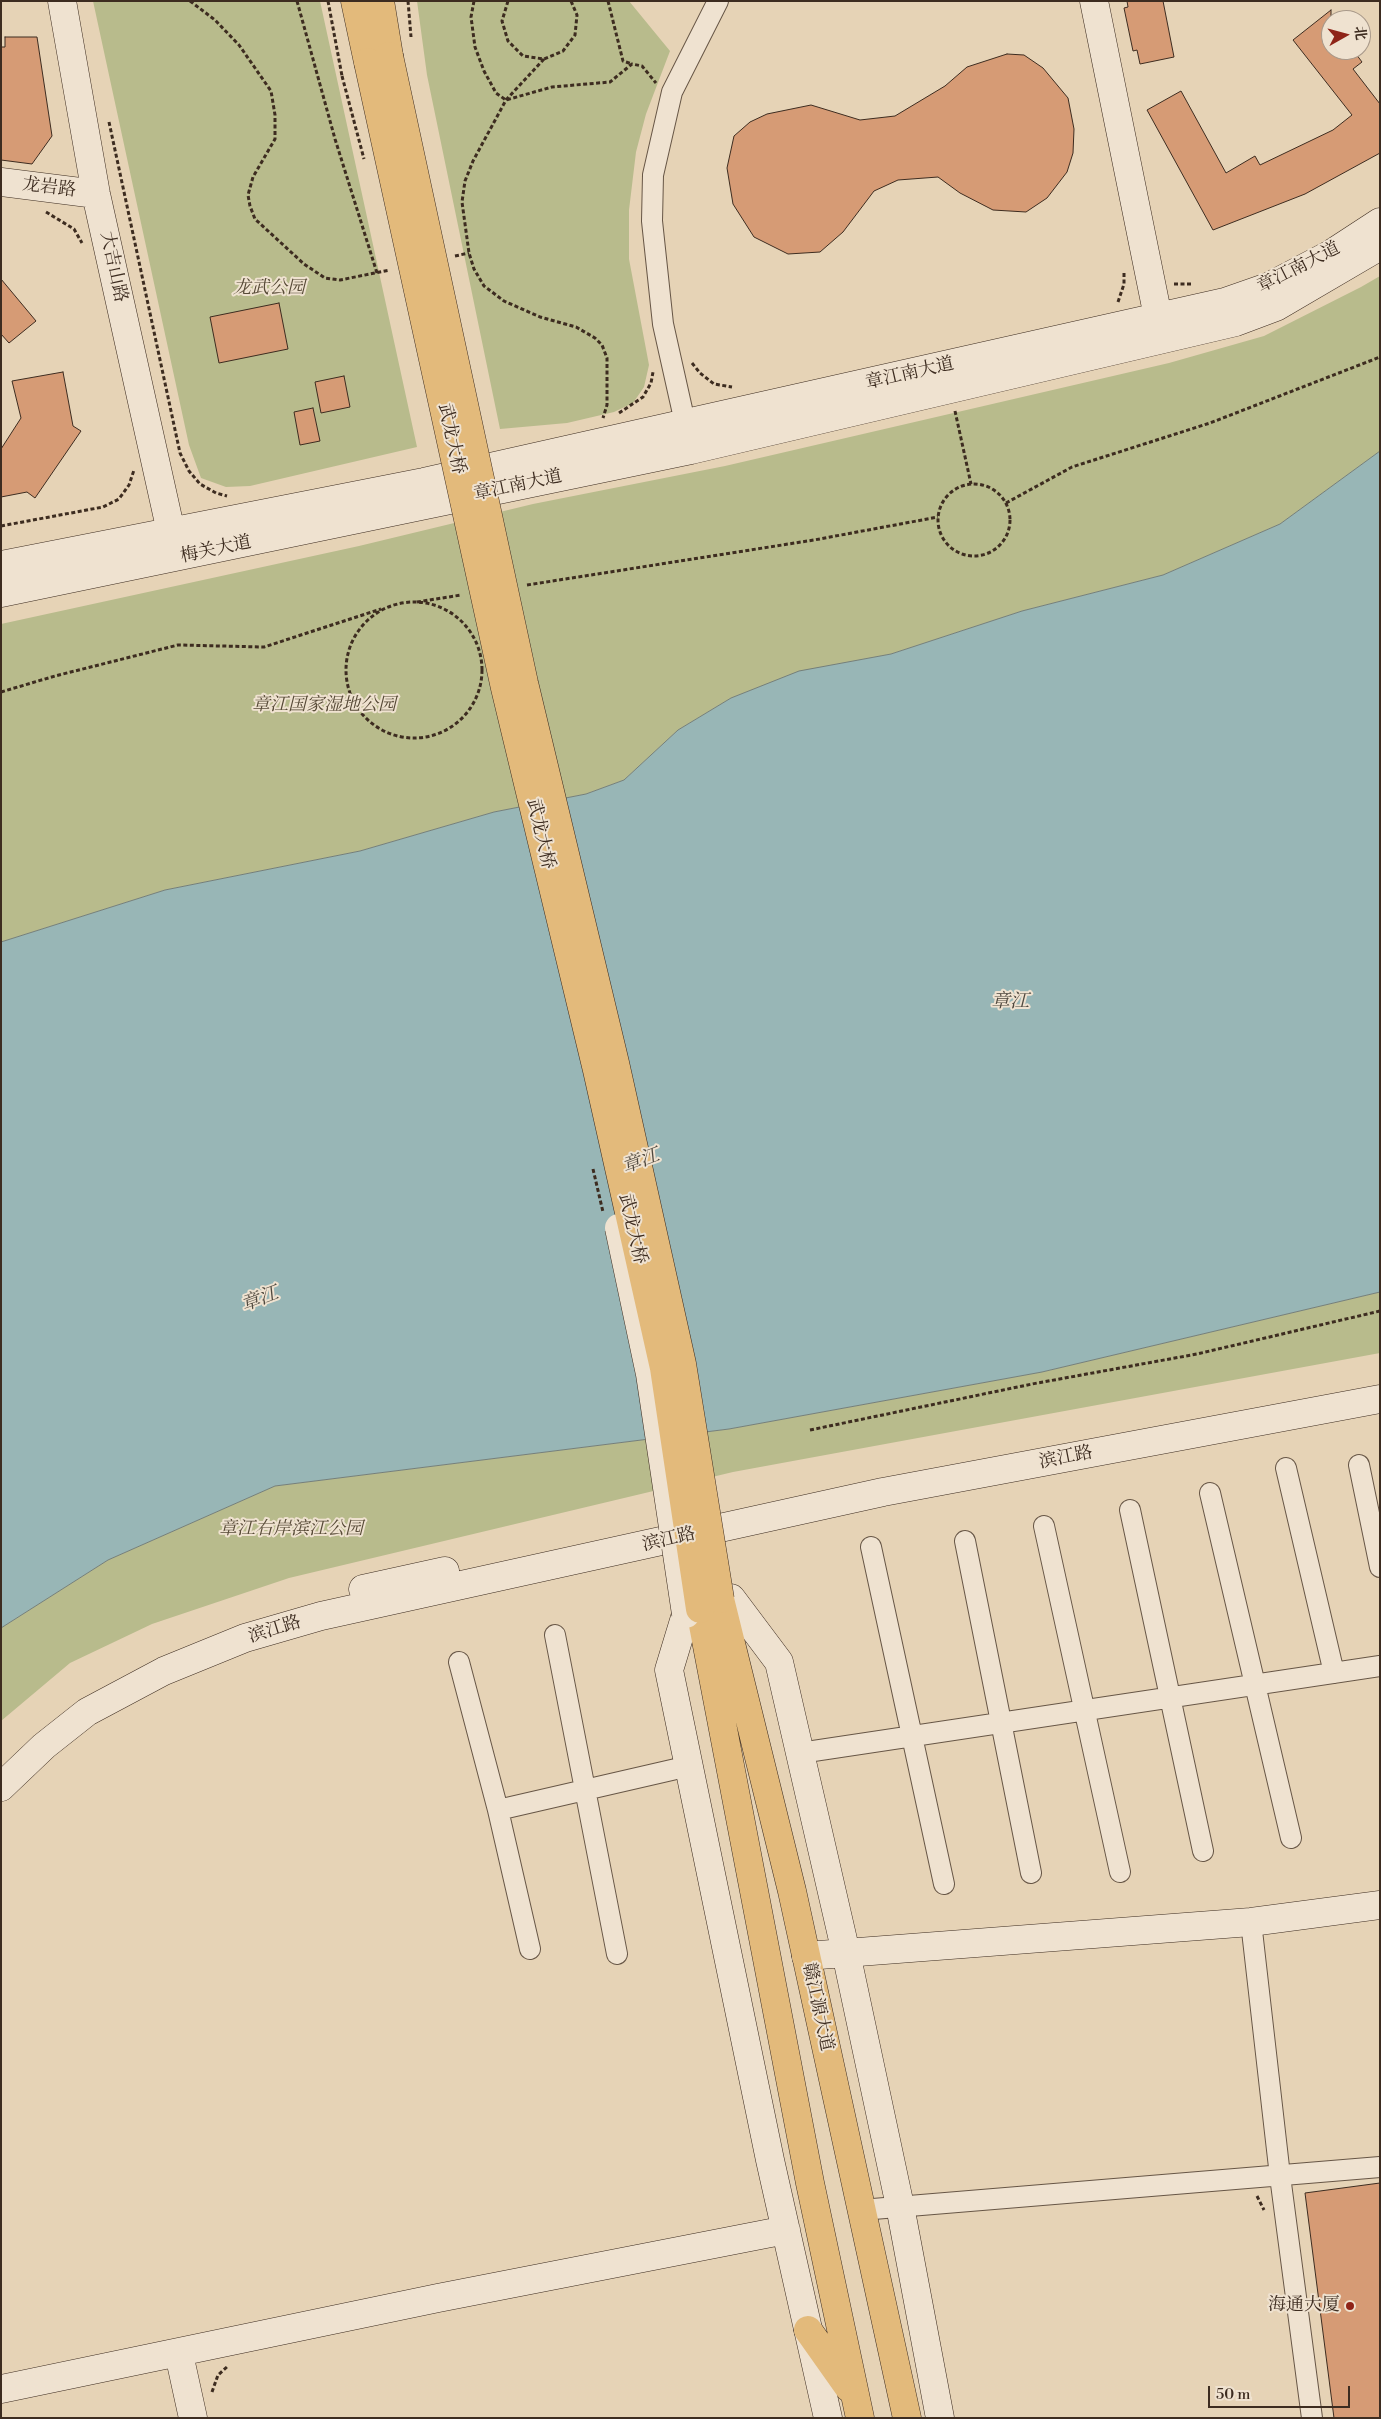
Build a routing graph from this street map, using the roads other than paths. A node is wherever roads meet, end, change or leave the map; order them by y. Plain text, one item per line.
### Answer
1 (62, 1) edge
2 (343, 1) edge
3 (355, 1) edge
4 (380, 1) edge
5 (393, 1) edge
6 (716, 1) edge
7 (1094, 1) edge
8 (378, 58) junction
9 (1, 182) edge
10 (96, 194) junction
11 (1380, 222) edge
12 (1380, 246) edge
13 (1158, 317) junction
14 (688, 438) junction
15 (427, 494) junction
16 (171, 532) junction
17 (1, 565) edge
18 (1, 593) edge
19 (1380, 1379) edge
20 (1380, 1399) edge
21 (1359, 1466) dead end
22 (1286, 1468) dead end
23 (1210, 1493) dead end
24 (1130, 1510) dead end
25 (1044, 1526) dead end
26 (965, 1541) dead end
27 (871, 1547) dead end
28 (1380, 1567) edge
29 (709, 1605) junction
30 (555, 1635) dead end
31 (459, 1662) dead end
32 (1380, 1666) edge
33 (1334, 1673) junction
34 (1255, 1685) junction
35 (1170, 1698) junction
36 (1085, 1710) junction
37 (1001, 1723) junction
38 (912, 1736) junction
39 (800, 1753) junction
40 (1, 1763) edge
41 (689, 1766) junction
42 (1, 1787) edge
43 (587, 1790) junction
44 (498, 1810) junction
45 (1291, 1838) dead end
46 (1203, 1851) dead end
47 (1120, 1872) dead end
48 (1031, 1873) dead end
49 (944, 1884) dead end
50 (1380, 1905) edge
51 (1251, 1922) junction
52 (530, 1949) dead end
53 (846, 1953) junction
54 (617, 1954) dead end
55 (806, 1956) junction
56 (1380, 2166) edge
57 (1280, 2176) junction
58 (900, 2206) junction
59 (861, 2210) junction
60 (786, 2230) junction
61 (808, 2330) junction
62 (179, 2354) junction
63 (1, 2390) edge
64 (858, 2408) edge
65 (908, 2413) edge
66 (192, 2418) edge
67 (828, 2418) edge
68 (940, 2418) edge
69 (1312, 2418) edge

1 - 10 street, 大吉山路
2 - 8 street
3 - 8 main road
4 - 8 main road
5 - 8 street
6 - 14 street
7 - 13 street
8 - 29 street, bridge
8 - 29 main road, 武龙大桥, bridge
9 - 10 street, 龙岩路
10 - 16 street, 大吉山路
11 - 13 street, 章江南大道
12 - 14 street, 章江南大道
13 - 14 street, 章江南大道
14 - 15 street, 章江南大道
15 - 16 street, 梅关大道
15 - 18 street, 梅关大道
16 - 17 street, 梅关大道
19 - 40 street, 滨江路
20 - 42 street, 滨江路
21 - 28 street
22 - 33 street
23 - 34 street
24 - 35 street
25 - 36 street
26 - 37 street
27 - 38 street
29 - 39 street
29 - 41 street
29 - 55 main road, 赣江源大道
29 - 64 main road
30 - 43 street
31 - 44 street
32 - 33 street
33 - 34 street
34 - 35 street
34 - 45 street
35 - 36 street
35 - 46 street
36 - 37 street
36 - 47 street
37 - 38 street
37 - 48 street
38 - 39 street
38 - 49 street
39 - 53 street
41 - 43 street
41 - 60 street
43 - 44 street
43 - 54 street
44 - 52 street
50 - 51 street
51 - 53 street
51 - 57 street
53 - 55 street
53 - 58 street
55 - 59 main road, 赣江源大道
56 - 57 street
57 - 58 street
57 - 69 street
58 - 59 street
58 - 68 street
59 - 65 main road, 赣江源大道
60 - 61 street
60 - 62 street
61 - 64 main road
61 - 67 street
62 - 63 street
62 - 66 street

